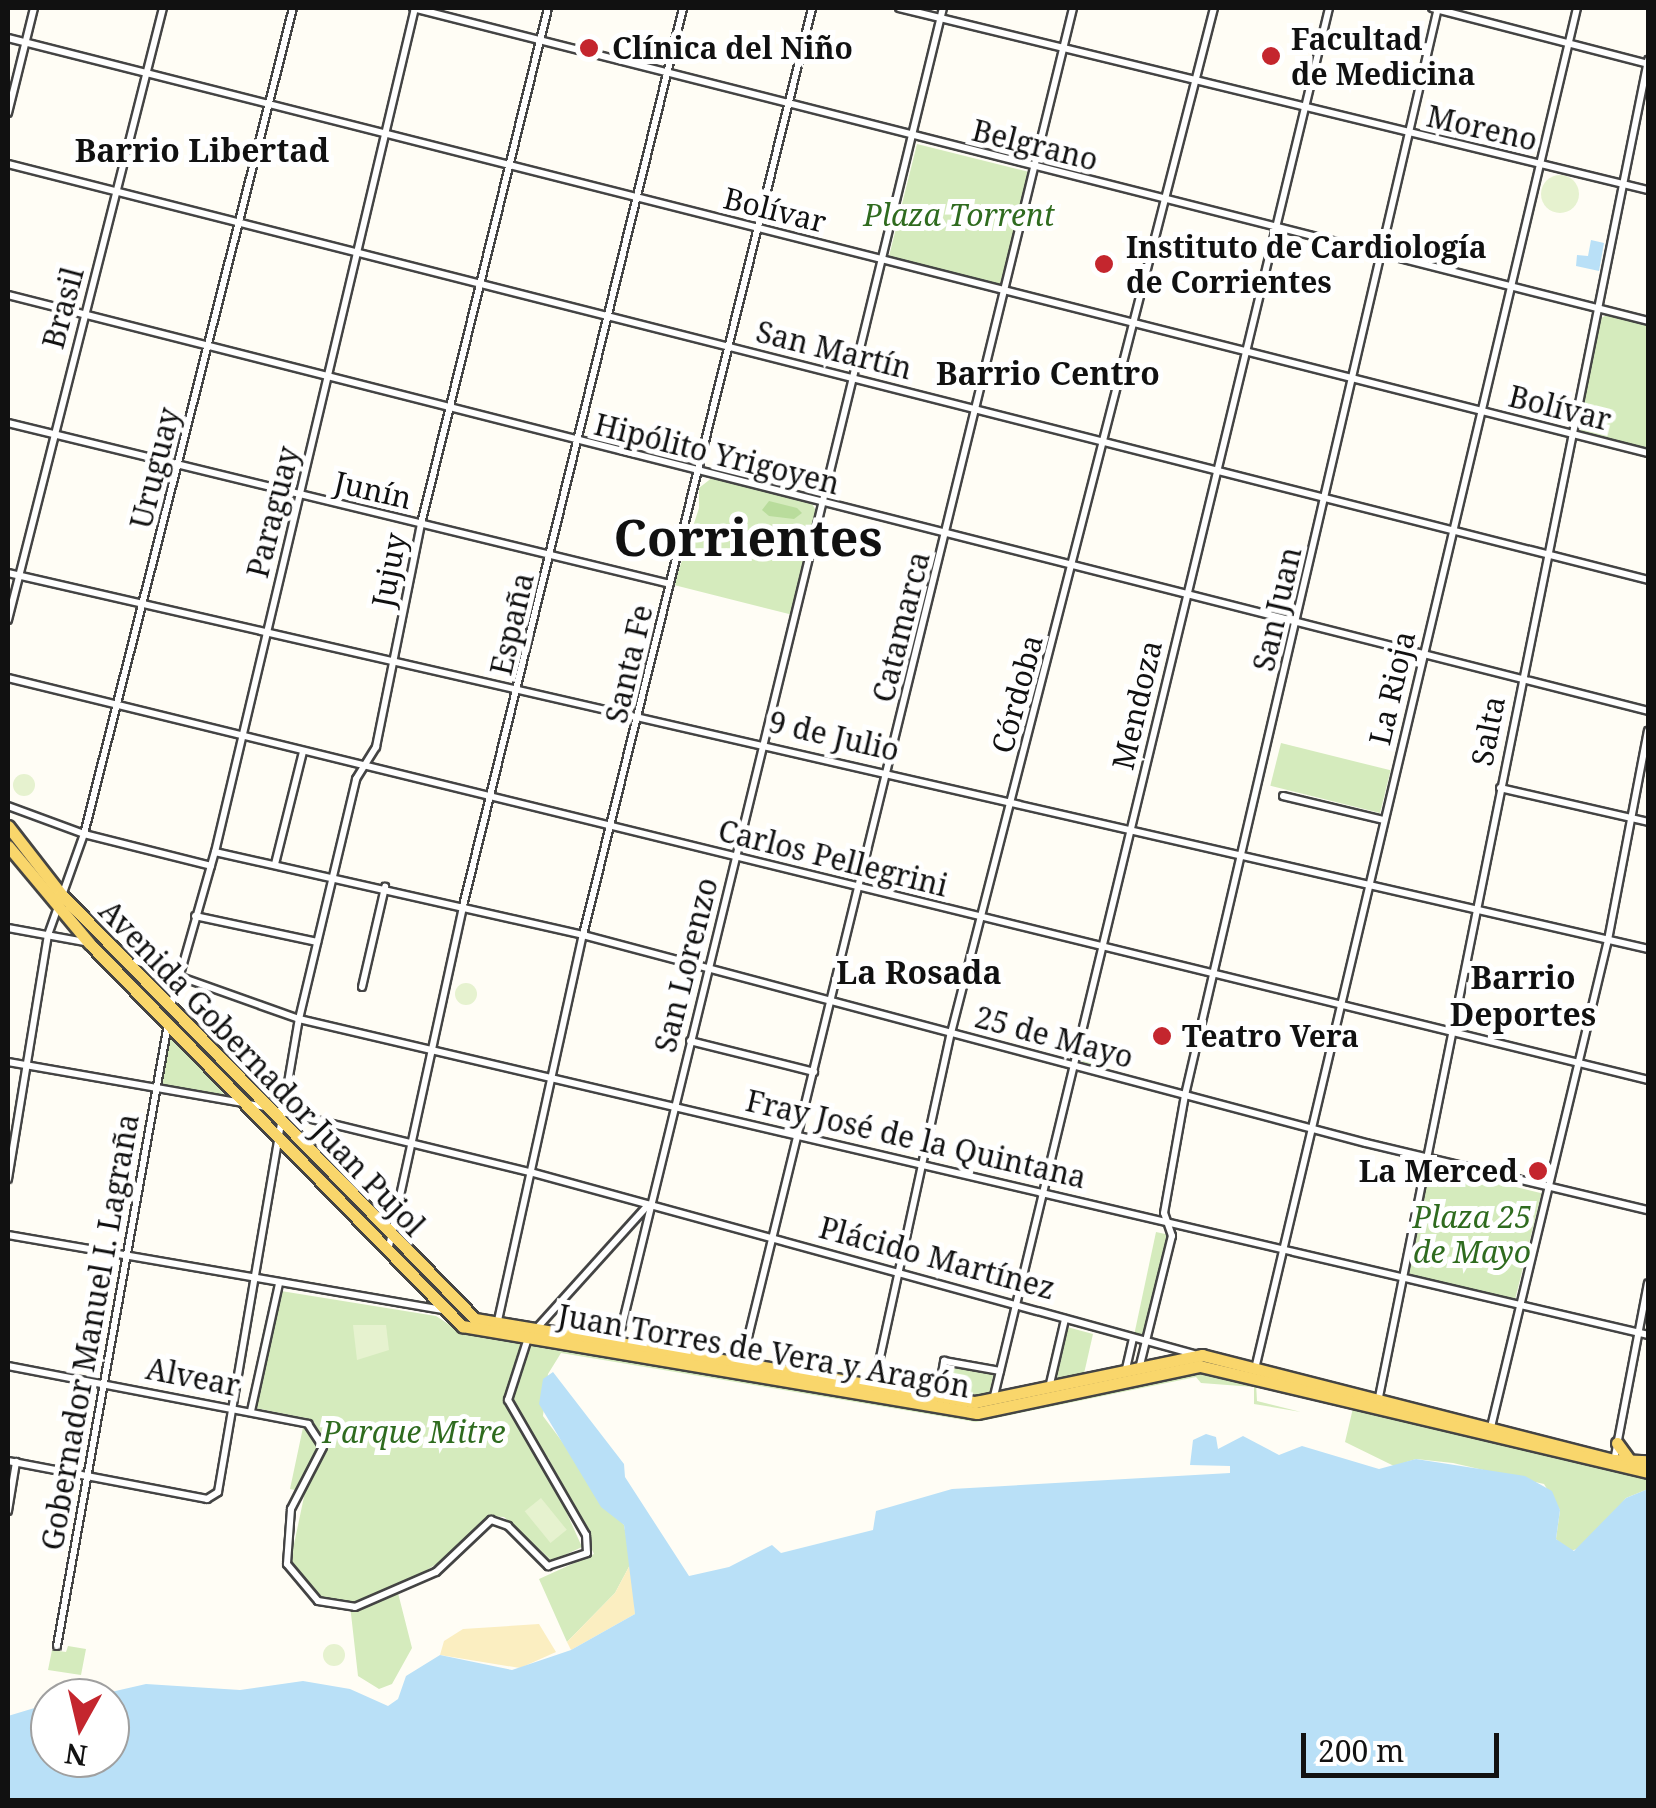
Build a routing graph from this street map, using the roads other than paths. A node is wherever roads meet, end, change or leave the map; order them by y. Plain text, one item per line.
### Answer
1 (34, 8) edge
2 (163, 8) edge
3 (293, 8) edge
4 (414, 8) edge
5 (548, 8) edge
6 (683, 8) edge
7 (812, 8) edge
8 (899, 8) edge
9 (943, 8) edge
10 (1073, 8) edge
11 (1214, 8) edge
12 (1329, 8) edge
13 (1436, 8) edge
14 (1577, 8) edge
15 (940, 18) junction
16 (8, 38) edge
17 (540, 41) junction
18 (25, 42) junction
19 (1568, 44) junction
20 (1063, 48) junction
21 (1648, 63) edge
22 (146, 72) junction
23 (666, 72) junction
24 (1196, 81) junction
25 (789, 103) junction
26 (269, 104) junction
27 (1306, 110) junction
28 (8, 113) edge
29 (386, 134) junction
30 (1408, 134) junction
31 (911, 136) junction
32 (8, 164) edge
33 (1539, 164) junction
34 (512, 166) junction
35 (1035, 169) junction
36 (1620, 183) junction
37 (1648, 190) edge
38 (116, 192) junction
39 (636, 198) junction
40 (1166, 201) junction
41 (239, 225) junction
42 (758, 229) junction
43 (1276, 230) junction
44 (1380, 254) junction
45 (359, 255) junction
46 (881, 260) junction
47 (482, 286) junction
48 (1510, 286) junction
49 (1005, 294) junction
50 (8, 295) edge
51 (1597, 308) junction
52 (85, 315) junction
53 (607, 318) junction
54 (1648, 321) edge
55 (1134, 326) junction
56 (207, 347) junction
57 (730, 347) junction
58 (1246, 354) junction
59 (330, 378) junction
60 (852, 378) junction
61 (1352, 380) junction
62 (450, 410) junction
63 (977, 410) junction
64 (1481, 412) junction
65 (8, 423) edge
66 (1570, 433) junction
67 (53, 434) junction
68 (576, 442) junction
69 (1104, 443) junction
70 (1648, 454) edge
71 (179, 468) junction
72 (700, 470) junction
73 (1217, 472) junction
74 (300, 496) junction
75 (1326, 499) junction
76 (823, 504) junction
77 (421, 524) junction
78 (1452, 531) junction
79 (946, 535) junction
80 (1546, 555) junction
81 (552, 556) junction
82 (1074, 567) junction
83 (8, 573) edge
84 (18, 575) junction
85 (1648, 580) edge
86 (670, 584) junction
87 (1186, 596) junction
88 (144, 604) junction
89 (8, 620) edge
90 (1297, 622) junction
91 (268, 631) junction
92 (1422, 654) junction
93 (394, 660) junction
94 (8, 678) edge
95 (1521, 679) junction
96 (520, 690) junction
97 (118, 705) junction
98 (1648, 711) edge
99 (640, 716) junction
100 (1648, 731) edge
101 (243, 738) junction
102 (764, 744) junction
103 (304, 752) junction
104 (366, 767) junction
105 (889, 772) junction
106 (1500, 788) junction
107 (1282, 796) dead end
108 (494, 798) junction
109 (1012, 801) junction
110 (8, 806) edge
111 (1632, 818) junction
112 (1384, 820) junction
113 (1648, 822) edge
114 (8, 826) edge
115 (614, 828) junction
116 (1130, 830) junction
117 (84, 834) junction
118 (8, 846) edge
119 (216, 852) junction
120 (736, 856) junction
121 (1244, 856) junction
122 (276, 864) junction
123 (210, 866) junction
124 (335, 875) junction
125 (1368, 884) junction
126 (385, 887) junction
127 (861, 888) junction
128 (58, 901) junction
129 (464, 906) junction
130 (1475, 908) junction
131 (195, 916) junction
132 (981, 918) junction
133 (8, 928) edge
134 (48, 935) junction
135 (583, 935) junction
136 (1608, 940) junction
137 (317, 942) junction
138 (90, 943) junction
139 (1101, 948) junction
140 (1648, 949) edge
141 (136, 961) dead end
142 (708, 968) junction
143 (1214, 974) junction
144 (175, 978) junction
145 (362, 987) dead end
146 (832, 1002) junction
147 (1340, 1005) junction
148 (169, 1018) junction
149 (299, 1018) junction
150 (1450, 1032) junction
151 (950, 1033) junction
152 (690, 1042) junction
153 (432, 1047) junction
154 (8, 1062) edge
155 (1579, 1064) junction
156 (1073, 1065) junction
157 (25, 1066) junction
158 (814, 1072) junction
159 (552, 1073) junction
160 (1648, 1080) edge
161 (154, 1092) junction
162 (1185, 1095) junction
163 (675, 1104) junction
164 (264, 1106) junction
165 (248, 1107) junction
166 (281, 1118) junction
167 (1312, 1128) junction
168 (798, 1135) junction
169 (279, 1140) junction
170 (411, 1140) junction
171 (1427, 1157) junction
172 (920, 1164) junction
173 (530, 1172) junction
174 (8, 1179) edge
175 (1548, 1186) junction
176 (1042, 1193) junction
177 (650, 1205) junction
178 (1648, 1210) edge
179 (1166, 1221) junction
180 (8, 1236) edge
181 (391, 1236) junction
182 (772, 1239) junction
183 (1283, 1248) junction
184 (388, 1251) junction
185 (126, 1256) junction
186 (896, 1273) junction
187 (1403, 1278) junction
188 (254, 1279) junction
189 (1648, 1283) edge
190 (278, 1284) junction
191 (1016, 1306) junction
192 (1519, 1306) junction
193 (444, 1310) junction
194 (1065, 1319) junction
195 (496, 1327) junction
196 (532, 1333) junction
197 (1638, 1333) junction
198 (1648, 1335) edge
199 (1132, 1338) junction
200 (1146, 1341) junction
201 (617, 1347) junction
202 (1198, 1360) junction
203 (8, 1366) edge
204 (740, 1368) junction
205 (1000, 1371) junction
206 (1256, 1374) junction
207 (1137, 1375) junction
208 (1123, 1378) junction
209 (104, 1382) junction
210 (1048, 1389) junction
211 (872, 1390) junction
212 (938, 1397) junction
213 (1378, 1405) junction
214 (992, 1406) junction
215 (232, 1408) junction
216 (251, 1411) junction
217 (1490, 1434) junction
218 (1617, 1444) junction
219 (12, 1462) edge
220 (1613, 1463) junction
221 (1647, 1465) edge
222 (88, 1476) junction
223 (8, 1511) edge
224 (57, 1646) dead end

1 - 18 street
2 - 22 street, Brasil
3 - 26 street, Uruguay
4 - 17 street, Belgrano
4 - 29 street, Paraguay
5 - 17 street, Jujuy
6 - 23 street, España
7 - 25 street, Santa Fe
8 - 15 street, Moreno
9 - 15 street, San Lorenzo
10 - 20 street, Catamarca
11 - 24 street, Córdoba
12 - 27 street, Mendoza
13 - 19 street
13 - 30 street, San Juan
14 - 19 street, La Rioja
15 - 20 street, Moreno
15 - 31 street, San Lorenzo
16 - 18 street, Bolívar
17 - 23 street, Belgrano
17 - 34 street, Jujuy
18 - 22 street, Bolívar
18 - 28 street
19 - 21 street
19 - 33 street, La Rioja
20 - 24 street, Moreno
20 - 35 street, Catamarca
21 - 36 street, Salta
22 - 26 street, Bolívar
22 - 38 street, Brasil
23 - 25 street, Belgrano
23 - 39 street, España
24 - 27 street, Moreno
24 - 40 street, Córdoba
25 - 31 street, Belgrano
25 - 42 street, Santa Fe
26 - 29 street, Bolívar
26 - 41 street, Uruguay
27 - 30 street, Moreno
27 - 43 street, Mendoza
29 - 34 street, Bolívar
29 - 45 street, Paraguay
30 - 33 street, Moreno
30 - 44 street, San Juan
31 - 35 street, Belgrano
31 - 46 street, San Lorenzo
32 - 38 street, San Martín
33 - 36 street, Moreno
33 - 48 street, La Rioja
34 - 39 street, Bolívar
34 - 47 street, Jujuy
35 - 40 street, Belgrano
35 - 49 street, Catamarca
36 - 37 street, Moreno
36 - 51 street, Salta
38 - 41 street, San Martín
38 - 52 street, Brasil
39 - 42 street, Bolívar
39 - 53 street, España
40 - 43 street, Belgrano
40 - 55 street, Córdoba
41 - 45 street, San Martín
41 - 56 street, Uruguay
42 - 46 street, Bolívar
42 - 57 street, Santa Fe
43 - 44 street, Belgrano
43 - 58 street, Mendoza
44 - 48 street, Belgrano
44 - 61 street, San Juan
45 - 47 street, San Martín
45 - 59 street, Paraguay
46 - 49 street, Bolívar
46 - 60 street, San Lorenzo
47 - 53 street, San Martín
47 - 62 street, Jujuy
48 - 51 street, Belgrano
48 - 64 street, La Rioja
49 - 55 street, Bolívar
49 - 63 street, Catamarca
50 - 52 street, Hipólito Yrigoyen
51 - 54 street, Belgrano
51 - 66 street, Salta
52 - 56 street, Hipólito Yrigoyen
52 - 67 street, Brasil
53 - 57 street, San Martín
53 - 68 street, España
55 - 58 street, Bolívar
55 - 69 street, Córdoba
56 - 59 street, Hipólito Yrigoyen
56 - 71 street, Uruguay
57 - 60 street, San Martín
57 - 72 street, Santa Fe
58 - 61 street, Bolívar
58 - 73 street, Mendoza
59 - 62 street, Hipólito Yrigoyen
59 - 74 street, Paraguay
60 - 63 street, San Martín
60 - 76 street, San Lorenzo
61 - 64 street, Bolívar
61 - 75 street, San Juan
62 - 68 street, Hipólito Yrigoyen
62 - 77 street, Jujuy
63 - 69 street, San Martín
63 - 79 street, Catamarca
64 - 66 street, Bolívar
64 - 78 street, La Rioja
65 - 67 street, Junín
66 - 70 street, Bolívar
66 - 80 street, Salta
67 - 71 street, Junín
67 - 84 street, Brasil
68 - 72 street, Hipólito Yrigoyen
68 - 81 street, España
69 - 73 street, San Martín
69 - 82 street, Córdoba
71 - 74 street, Junín
71 - 88 street, Uruguay
72 - 76 street, Hipólito Yrigoyen
72 - 86 street, Santa Fe
73 - 75 street, San Martín
73 - 87 street, Mendoza
74 - 77 street, Junín
74 - 91 street, Paraguay
75 - 78 street, San Martín
75 - 90 street, San Juan
76 - 79 street, Hipólito Yrigoyen
76 - 102 street, San Lorenzo
77 - 81 street, Junín
77 - 93 street, Jujuy
78 - 80 street, San Martín
78 - 92 street, La Rioja
79 - 82 street, Hipólito Yrigoyen
79 - 105 street, Catamarca
80 - 85 street, San Martín
80 - 95 street, Salta
81 - 86 street, Junín
81 - 96 street, España
82 - 87 street, Hipólito Yrigoyen
82 - 109 street, Córdoba
83 - 84 street, 9 de Julio
84 - 88 street, 9 de Julio
84 - 89 street, Brasil
86 - 99 street, Santa Fe
87 - 90 street, Hipólito Yrigoyen
87 - 116 street, Mendoza
88 - 91 street, 9 de Julio
88 - 97 street, Uruguay
90 - 92 street, Hipólito Yrigoyen
90 - 121 street, San Juan
91 - 93 street, 9 de Julio
91 - 101 street, Paraguay
92 - 95 street, Hipólito Yrigoyen
92 - 112 street, La Rioja
93 - 96 street, 9 de Julio
93 - 104 street, Jujuy
94 - 97 street, Carlos Pellegrini
95 - 98 street, Hipólito Yrigoyen
95 - 106 street, Salta
96 - 99 street, 9 de Julio
96 - 108 street, España
97 - 101 street, Carlos Pellegrini
97 - 117 street, Uruguay
99 - 102 street, 9 de Julio
99 - 115 street, Santa Fe
100 - 111 street
101 - 103 street, Carlos Pellegrini
101 - 119 street, Paraguay
102 - 105 street, 9 de Julio
102 - 120 street, San Lorenzo
103 - 104 street, Carlos Pellegrini
103 - 122 street
104 - 108 street, Carlos Pellegrini
104 - 124 street, Jujuy
105 - 109 street, 9 de Julio
105 - 127 street, Catamarca
106 - 111 street
106 - 130 street, Salta
107 - 112 street
108 - 115 street, Carlos Pellegrini
108 - 129 street, España
109 - 116 street, 9 de Julio
109 - 132 street, Córdoba
110 - 117 street
111 - 113 street
111 - 136 street
112 - 125 street, La Rioja
114 - 128 main road, Avenida Gobernador Juan Pujol
115 - 120 street, Carlos Pellegrini
115 - 135 street, Santa Fe
116 - 121 street, 9 de Julio
116 - 139 street, Mendoza
117 - 123 street
117 - 128 street, Uruguay
118 - 128 main road, Avenida Gobernador Juan Pujol
119 - 122 street, 25 de Mayo
119 - 123 street, Paraguay
120 - 127 street, Carlos Pellegrini
120 - 142 street, San Lorenzo
121 - 125 street, 9 de Julio
121 - 143 street, San Juan
122 - 124 street, 25 de Mayo
123 - 131 street, Paraguay
124 - 126 street, 25 de Mayo
124 - 137 street, Jujuy
125 - 130 street, 9 de Julio
125 - 147 street, La Rioja
126 - 129 street, 25 de Mayo
126 - 145 street
127 - 132 street, Carlos Pellegrini
127 - 146 street, Catamarca
128 - 134 street, Uruguay
128 - 138 main road, Avenida Gobernador Juan Pujol
128 - 148 main road, Avenida Gobernador Juan Pujol
129 - 135 street, 25 de Mayo
129 - 153 street, España
130 - 136 street, 9 de Julio
130 - 150 street, Salta
131 - 137 street
131 - 144 street, Paraguay
132 - 139 street, Carlos Pellegrini
132 - 151 street, Córdoba
133 - 134 street
134 - 138 street
134 - 157 street, Uruguay
135 - 142 street, 25 de Mayo
135 - 159 street, Santa Fe
136 - 140 street, 9 de Julio
136 - 155 street
137 - 149 street, Jujuy
138 - 148 main road, Avenida Gobernador Juan Pujol
139 - 143 street, Carlos Pellegrini
139 - 156 street, Mendoza
141 - 144 street, Fray José de la Quintana
142 - 146 street, 25 de Mayo
142 - 152 street, San Lorenzo
143 - 147 street, Carlos Pellegrini
143 - 162 street, San Juan
144 - 148 street, Paraguay
144 - 149 street, Fray José de la Quintana
146 - 151 street, 25 de Mayo
146 - 158 street, Catamarca
147 - 150 street, Carlos Pellegrini
147 - 167 street, La Rioja
148 - 161 street, Gobernador Manuel I. Lagraña
148 - 164 main road, Avenida Gobernador Juan Pujol
148 - 165 main road, Avenida Gobernador Juan Pujol
149 - 153 street, Fray José de la Quintana
149 - 166 street, Jujuy
150 - 155 street, Carlos Pellegrini
150 - 171 street, Salta
151 - 156 street, 25 de Mayo
151 - 172 street, Córdoba
152 - 158 street
152 - 163 street, San Lorenzo
153 - 159 street, Fray José de la Quintana
153 - 170 street, España
154 - 157 street
155 - 160 street, Carlos Pellegrini
155 - 175 street
156 - 162 street, 25 de Mayo
156 - 176 street, Mendoza
157 - 161 street
157 - 174 street, Uruguay
158 - 168 street, Catamarca
159 - 163 street, Fray José de la Quintana
159 - 173 street, Santa Fe
161 - 165 street
161 - 185 street, Gobernador Manuel I. Lagraña
162 - 167 street, 25 de Mayo
162 - 179 street, San Juan
163 - 168 street, Fray José de la Quintana
163 - 177 street, San Lorenzo
164 - 165 street
164 - 166 main road, Avenida Gobernador Juan Pujol
165 - 169 main road, Avenida Gobernador Juan Pujol
166 - 169 street, Jujuy
166 - 170 street, Plácido Martínez
166 - 181 main road, Avenida Gobernador Juan Pujol
167 - 171 street, 25 de Mayo
167 - 183 street, La Rioja
168 - 172 street, Fray José de la Quintana
168 - 182 street, Catamarca
169 - 184 main road, Avenida Gobernador Juan Pujol
169 - 188 street, Jujuy
170 - 173 street, Plácido Martínez
170 - 181 street, España
171 - 175 street, 25 de Mayo
171 - 187 street, Salta
172 - 176 street, Fray José de la Quintana
172 - 186 street, Córdoba
173 - 177 street, Plácido Martínez
173 - 195 street, Santa Fe
175 - 178 street, 25 de Mayo
175 - 192 street
176 - 179 street, Fray José de la Quintana
176 - 191 street, Mendoza
177 - 182 street, Plácido Martínez
177 - 196 street
177 - 201 street, San Lorenzo
179 - 183 street, Fray José de la Quintana
179 - 200 street, San Juan
180 - 185 street
181 - 184 street, España
181 - 195 main road, Avenida Gobernador Juan Pujol
182 - 186 street, Plácido Martínez
182 - 204 street, Catamarca
183 - 187 street, Fray José de la Quintana
183 - 206 street, La Rioja
184 - 193 main road, Avenida Gobernador Juan Pujol
185 - 188 street
185 - 209 street, Gobernador Manuel I. Lagraña
186 - 191 street, Plácido Martínez
186 - 211 street, Córdoba
187 - 192 street, Fray José de la Quintana
187 - 213 street, Salta
188 - 190 street
188 - 215 street, Jujuy
189 - 197 street
190 - 193 street
190 - 216 street
191 - 194 street, Plácido Martínez
191 - 205 street, Mendoza
192 - 197 street, Fray José de la Quintana
192 - 217 street
193 - 195 main road, Avenida Gobernador Juan Pujol
194 - 199 street, Plácido Martínez
194 - 210 street
195 - 196 main road, Juan Torres de Vera y Aragón
196 - 201 main road, Juan Torres de Vera y Aragón
196 - 216 street, Alvear
197 - 198 street, Fray José de la Quintana
197 - 218 street
199 - 200 street, Plácido Martínez
199 - 208 street
200 - 202 street, Plácido Martínez
200 - 207 street, San Juan
201 - 204 main road, Juan Torres de Vera y Aragón
202 - 206 main road, Plácido Martínez
202 - 207 main road, Juan Torres de Vera y Aragón
203 - 209 street, Alvear
204 - 211 main road, Juan Torres de Vera y Aragón
205 - 212 street
205 - 214 street, Mendoza
206 - 213 main road, Plácido Martínez
207 - 208 main road, Juan Torres de Vera y Aragón
208 - 210 main road, Juan Torres de Vera y Aragón
208 - 214 main road, Juan Torres de Vera y Aragón
209 - 215 street, Alvear
209 - 222 street, Gobernador Manuel I. Lagraña
210 - 214 main road, Juan Torres de Vera y Aragón
211 - 212 main road, Juan Torres de Vera y Aragón
211 - 214 main road, Juan Torres de Vera y Aragón
212 - 214 main road, Juan Torres de Vera y Aragón
213 - 217 main road, Plácido Martínez
215 - 216 street, Alvear
215 - 222 street, Jujuy
217 - 220 main road, Plácido Martínez
218 - 220 street
218 - 221 main road
219 - 222 street
219 - 223 street
220 - 221 main road, Plácido Martínez
222 - 224 street, Gobernador Manuel I. Lagraña

